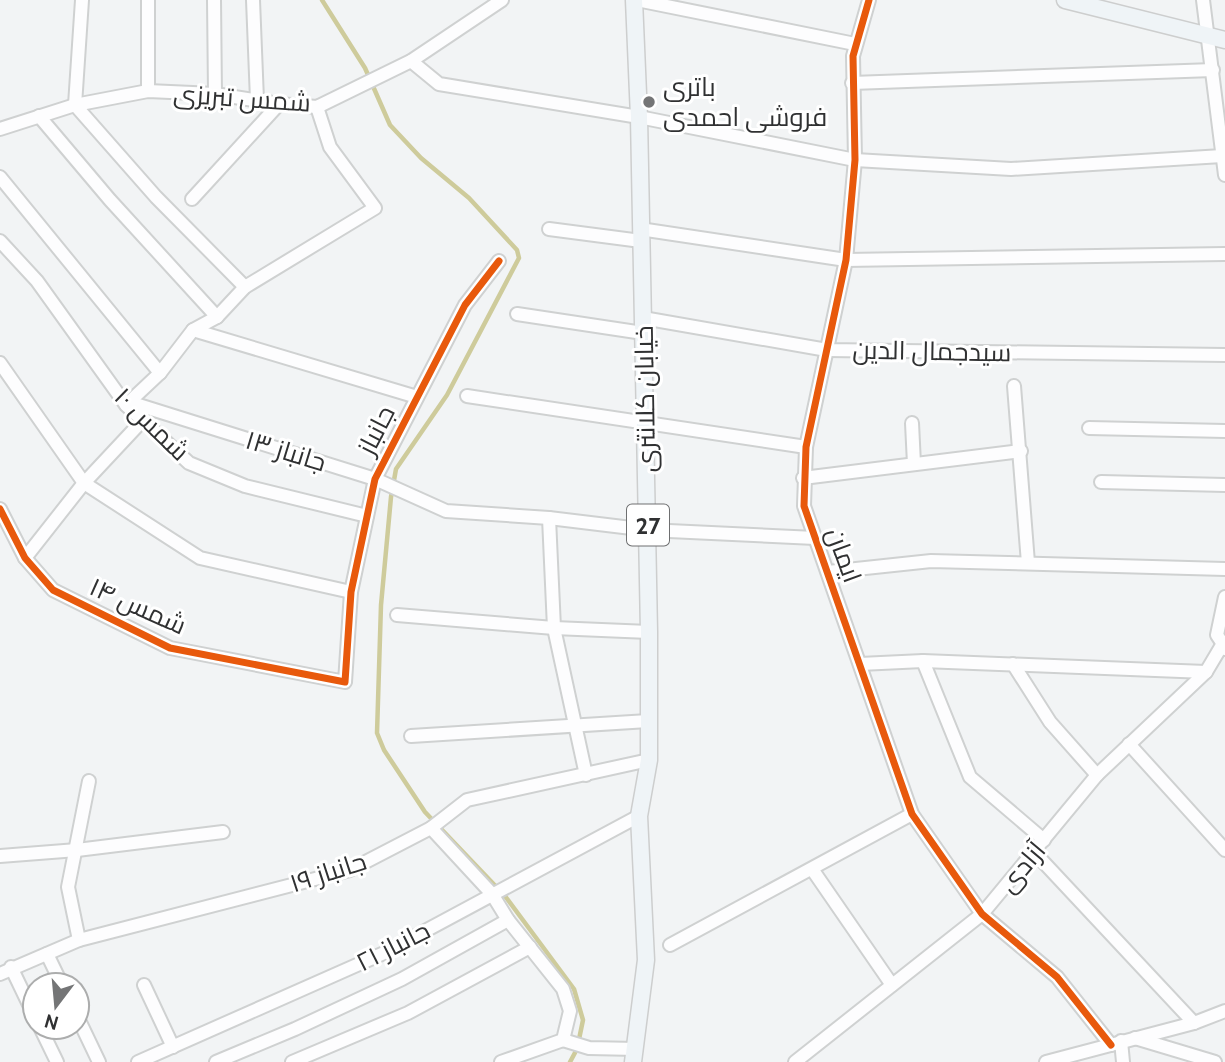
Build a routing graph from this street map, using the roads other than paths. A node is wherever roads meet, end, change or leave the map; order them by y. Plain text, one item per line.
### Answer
1 (82, 0) edge
2 (148, 0) edge
3 (214, 0) edge
4 (253, 0) edge
5 (502, 0) edge
6 (636, 0) edge
7 (869, 0) edge
8 (1065, 0) edge
9 (1203, 0) edge
10 (1206, 36) junction
11 (1225, 40) edge
12 (855, 44) junction
13 (411, 61) junction
14 (1213, 69) junction
15 (852, 83) junction
16 (148, 92) junction
17 (215, 94) junction
18 (257, 100) junction
19 (279, 104) junction
20 (75, 106) junction
21 (317, 107) junction
22 (39, 116) junction
23 (639, 117) junction
24 (0, 129) edge
25 (1223, 156) junction
26 (855, 160) junction
27 (1225, 175) edge
28 (0, 177) edge
29 (192, 199) dead end
30 (548, 229) dead end
31 (640, 235) junction
32 (0, 241) edge
33 (1225, 254) edge
34 (846, 260) junction
35 (499, 261) dead end
36 (246, 287) junction
37 (517, 314) dead end
38 (217, 317) junction
39 (643, 326) junction
40 (193, 330) junction
41 (827, 350) junction
42 (1225, 355) edge
43 (0, 363) edge
44 (160, 373) junction
45 (1014, 386) dead end
46 (467, 396) dead end
47 (417, 397) junction
48 (127, 404) junction
49 (142, 421) junction
50 (645, 422) junction
51 (912, 424) dead end
52 (1089, 428) dead end
53 (1225, 431) edge
54 (806, 447) junction
55 (1021, 451) junction
56 (915, 464) junction
57 (803, 478) junction
58 (375, 479) junction
59 (1101, 482) dead end
60 (84, 483) junction
61 (1225, 485) edge
62 (0, 509) edge
63 (367, 516) junction
64 (549, 518) junction
65 (648, 530) junction
66 (815, 538) junction
67 (25, 558) junction
68 (1028, 563) junction
69 (1225, 569) edge
70 (828, 572) junction
71 (351, 592) junction
72 (1225, 597) edge
73 (397, 615) dead end
74 (554, 628) junction
75 (649, 632) junction
76 (1224, 647) edge
77 (923, 661) junction
78 (860, 664) junction
79 (1013, 664) junction
80 (1206, 672) junction
81 (345, 682) joint
82 (648, 722) junction
83 (576, 725) junction
84 (411, 736) dead end
85 (1129, 744) junction
86 (649, 760) junction
87 (586, 775) junction
88 (1097, 775) junction
89 (89, 781) dead end
90 (912, 814) junction
91 (639, 816) junction
92 (431, 828) junction
93 (223, 832) dead end
94 (1044, 840) junction
95 (77, 850) junction
96 (1225, 850) edge
97 (1034, 852) junction
98 (0, 856) edge
99 (812, 869) junction
100 (492, 894) junction
101 (982, 914) junction
102 (508, 920) junction
103 (79, 940) junction
104 (670, 945) dead end
105 (530, 947) junction
106 (47, 954) junction
107 (6, 970) edge
108 (55, 971) edge
109 (144, 985) dead end
110 (892, 985) junction
111 (21, 994) edge
112 (1225, 1011) edge
113 (1194, 1023) junction
114 (563, 1040) junction
115 (47, 1041) edge
116 (89, 1041) edge
117 (1122, 1041) junction
118 (173, 1047) junction
119 (632, 1058) edge
120 (57, 1062) edge
121 (99, 1062) edge
122 (138, 1062) edge
123 (216, 1062) edge
124 (292, 1062) edge
125 (501, 1062) edge
126 (796, 1062) edge
127 (1046, 1062) edge
128 (1123, 1062) edge
129 (1215, 1062) edge

1 - 20 street
2 - 16 street
3 - 17 street
4 - 18 street
5 - 13 street, شمس تبریزی
6 - 12 street
6 - 23 main road, خیابان کلانتری / 27
7 - 12 street, ایمان
8 - 10 main road
9 - 10 street
10 - 11 main road
10 - 14 street
12 - 15 street, ایمان
13 - 21 street, شمس تبریزی
13 - 23 street
14 - 15 street
14 - 25 street
15 - 26 street, ایمان
16 - 17 street, شمس تبریزی
16 - 20 street, شمس تبریزی
17 - 18 street, شمس تبریزی
18 - 19 street, شمس تبریزی
19 - 21 street, شمس تبریزی
19 - 29 street
20 - 22 street, شمس تبریزی
20 - 36 street
21 - 36 street
22 - 24 street, شمس تبریزی
22 - 38 street
23 - 26 street
23 - 31 main road, خیابان کلانتری / 27
25 - 26 street
25 - 27 street
26 - 34 street, ایمان
28 - 44 street
30 - 31 street
31 - 34 street
31 - 39 main road, خیابان کلانتری / 27
32 - 48 street, شمس ۱۰
33 - 34 street
34 - 41 street, ایمان
35 - 47 street, جانباز
36 - 38 street
37 - 39 street, سیدجمال الدین
38 - 40 street
39 - 41 street, سیدجمال الدین
39 - 50 main road, خیابان کلانتری / 27
40 - 44 street
40 - 47 street
41 - 42 street, سیدجمال الدین
41 - 54 street, ایمان
43 - 60 street
44 - 48 street
45 - 55 street
46 - 50 street
47 - 58 street, جانباز
48 - 49 street, شمس ۱۰
48 - 58 street, جانباز ۱۳
49 - 60 street
49 - 63 street, شمس ۱۰
50 - 54 street
50 - 65 main road, خیابان کلانتری / 27
51 - 56 street
52 - 53 street
54 - 57 street, ایمان
55 - 56 street
55 - 68 street
56 - 57 street
57 - 66 street, ایمان
58 - 63 street, جانباز
58 - 64 street, جانباز ۱۳
59 - 61 street
60 - 67 street
60 - 71 street
62 - 67 street, شمس ۱۴
63 - 71 street, جانباز
64 - 65 street, جانباز ۱۳
64 - 74 street
65 - 66 street, جانباز ۱۳
65 - 75 main road, خیابان کلانتری / 27
66 - 70 street, ایمان
67 - 81 street, شمس ۱۴
68 - 69 street
68 - 70 street
70 - 78 street, ایمان
71 - 81 street, جانباز
72 - 76 street
73 - 74 street
74 - 75 street
74 - 83 street
75 - 82 main road, خیابان کلانتری / 27
76 - 80 street, آزادی
77 - 78 street
77 - 79 street
77 - 94 street
78 - 90 street, ایمان
79 - 80 street
79 - 88 street
80 - 85 street, آزادی
82 - 83 street
82 - 86 main road, خیابان کلانتری / 27
83 - 84 street
83 - 87 street
85 - 88 street, آزادی
85 - 96 street
86 - 87 street, جانباز ۱۹
86 - 91 main road, خیابان کلانتری / 27
87 - 92 street, جانباز ۱۹
88 - 94 street, آزادی
89 - 95 street
90 - 99 street
90 - 101 street, ایمان
91 - 100 street, جانباز ۲۱
91 - 119 main road, خیابان کلانتری / 27
92 - 100 street
92 - 103 street, جانباز ۱۹
93 - 95 street
94 - 97 street, آزادی
95 - 98 street
95 - 103 street
97 - 101 street, آزادی
97 - 113 street
99 - 104 street
99 - 110 street
100 - 102 street
100 - 118 street, جانباز ۲۱
101 - 110 street, آزادی
101 - 117 street, ایمان
102 - 105 street
102 - 123 street
103 - 106 street, جانباز ۱۹
105 - 114 street
105 - 124 street
106 - 107 street, جانباز ۱۹
106 - 108 street
107 - 111 street
109 - 118 street
110 - 126 street, آزادی
112 - 113 street
113 - 117 street
114 - 119 street
114 - 125 street
115 - 120 street
116 - 121 street
117 - 127 street
117 - 128 street
117 - 129 street
118 - 122 street, جانباز ۲۱

